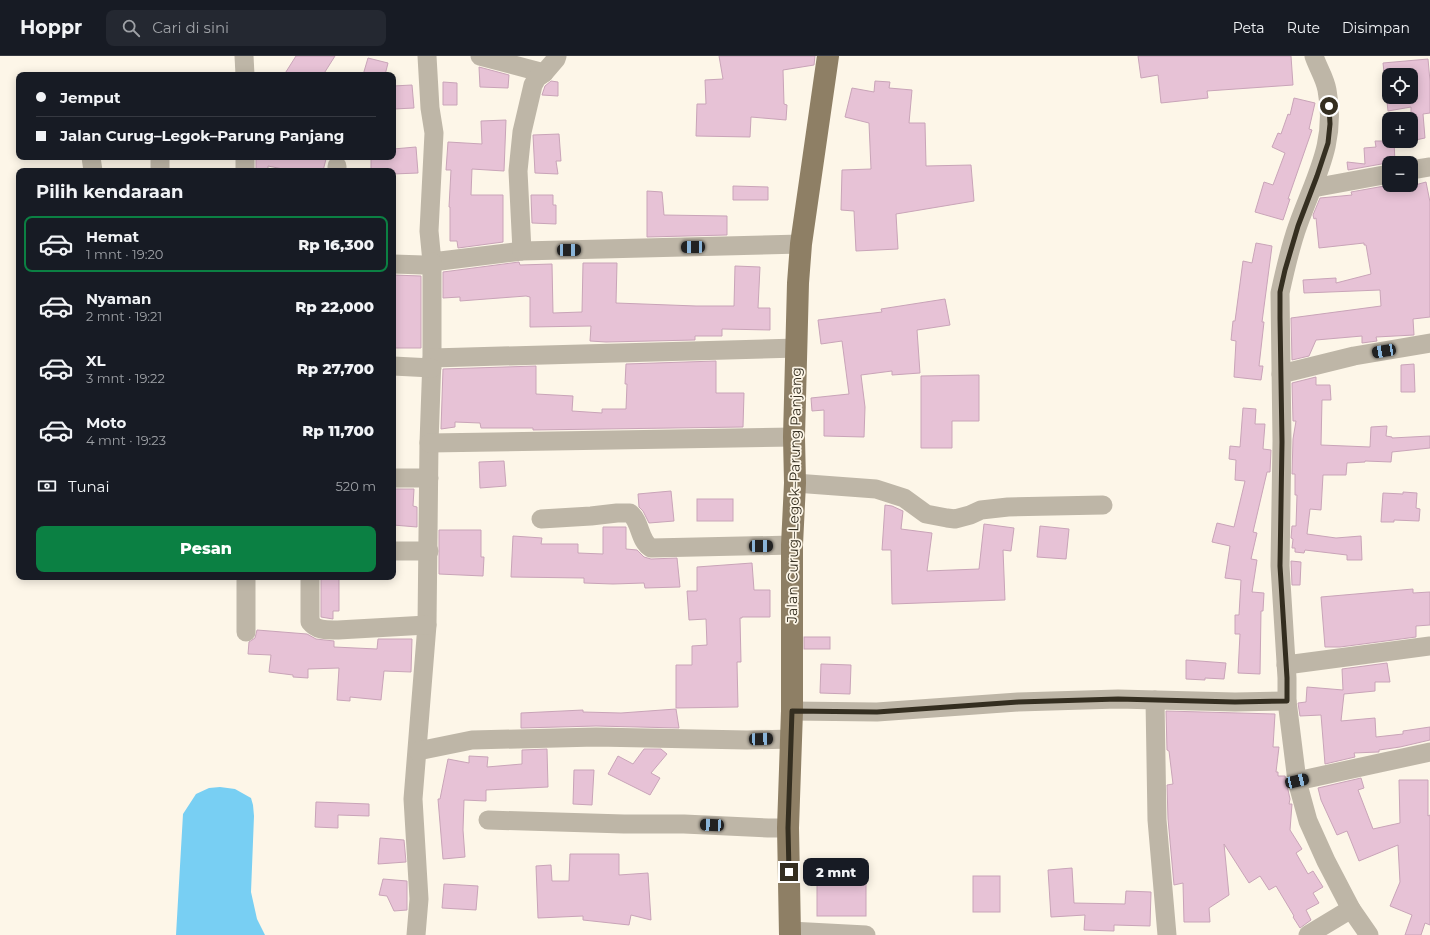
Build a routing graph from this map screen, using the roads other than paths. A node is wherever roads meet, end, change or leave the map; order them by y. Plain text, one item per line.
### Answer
1 (244, 56) edge
2 (427, 56) edge
3 (480, 56) edge
4 (557, 56) edge
5 (828, 56) edge
6 (1314, 56) edge
7 (245, 72) edge
8 (544, 73) junction
9 (1430, 167) edge
10 (1418, 169) edge
11 (1382, 175) edge
12 (1313, 188) junction
13 (802, 244) junction
14 (522, 251) junction
15 (432, 262) junction
16 (396, 264) edge
17 (1430, 343) edge
18 (797, 348) junction
19 (432, 363) junction
20 (396, 366) edge
21 (1281, 374) junction
22 (794, 437) junction
23 (429, 443) junction
24 (396, 478) edge
25 (429, 478) junction
26 (795, 483) junction
27 (1104, 505) dead end
28 (541, 519) dead end
29 (792, 545) junction
30 (396, 551) edge
31 (429, 552) junction
32 (246, 580) edge
33 (310, 580) edge
34 (427, 625) junction
35 (246, 632) dead end
36 (1430, 646) edge
37 (1286, 665) junction
38 (1154, 700) junction
39 (1287, 701) junction
40 (792, 711) junction
41 (791, 738) junction
42 (418, 751) junction
43 (1430, 752) edge
44 (1297, 781) junction
45 (488, 820) dead end
46 (788, 828) junction
47 (1351, 909) junction
48 (790, 933) edge
49 (416, 935) edge
50 (866, 935) edge
51 (1167, 935) edge
52 (1308, 935) edge
53 (1369, 935) edge

1 - 7 street
2 - 15 street
3 - 8 street
4 - 8 street
5 - 13 main road, Jalan Curug–Legok–Parung Panjang
6 - 12 street
8 - 14 street
9 - 10 street
11 - 12 street
12 - 21 street
13 - 14 street
13 - 18 main road, Jalan Curug–Legok–Parung Panjang
14 - 15 street
15 - 16 street
15 - 19 street
17 - 21 street
18 - 19 street
18 - 22 main road, Jalan Curug–Legok–Parung Panjang
19 - 20 street
19 - 23 street
21 - 37 street
22 - 23 street
22 - 26 main road, Jalan Curug–Legok–Parung Panjang
23 - 25 street
24 - 25 street
25 - 31 street
26 - 27 street
26 - 29 main road, Jalan Curug–Legok–Parung Panjang
28 - 29 street
29 - 40 main road, Jalan Curug–Legok–Parung Panjang
30 - 31 street
31 - 34 street
32 - 35 street
33 - 34 street
34 - 42 street
36 - 37 street
37 - 39 street
38 - 39 street
38 - 40 street
38 - 51 street
39 - 44 street
40 - 41 main road, Jalan Curug–Legok–Parung Panjang
41 - 42 street
41 - 46 main road, Jalan Curug–Legok–Parung Panjang
42 - 49 street
43 - 44 street
44 - 47 street
45 - 46 street
46 - 48 main road, Jalan Curug–Legok–Parung Panjang
47 - 52 street
47 - 53 street
48 - 50 street

